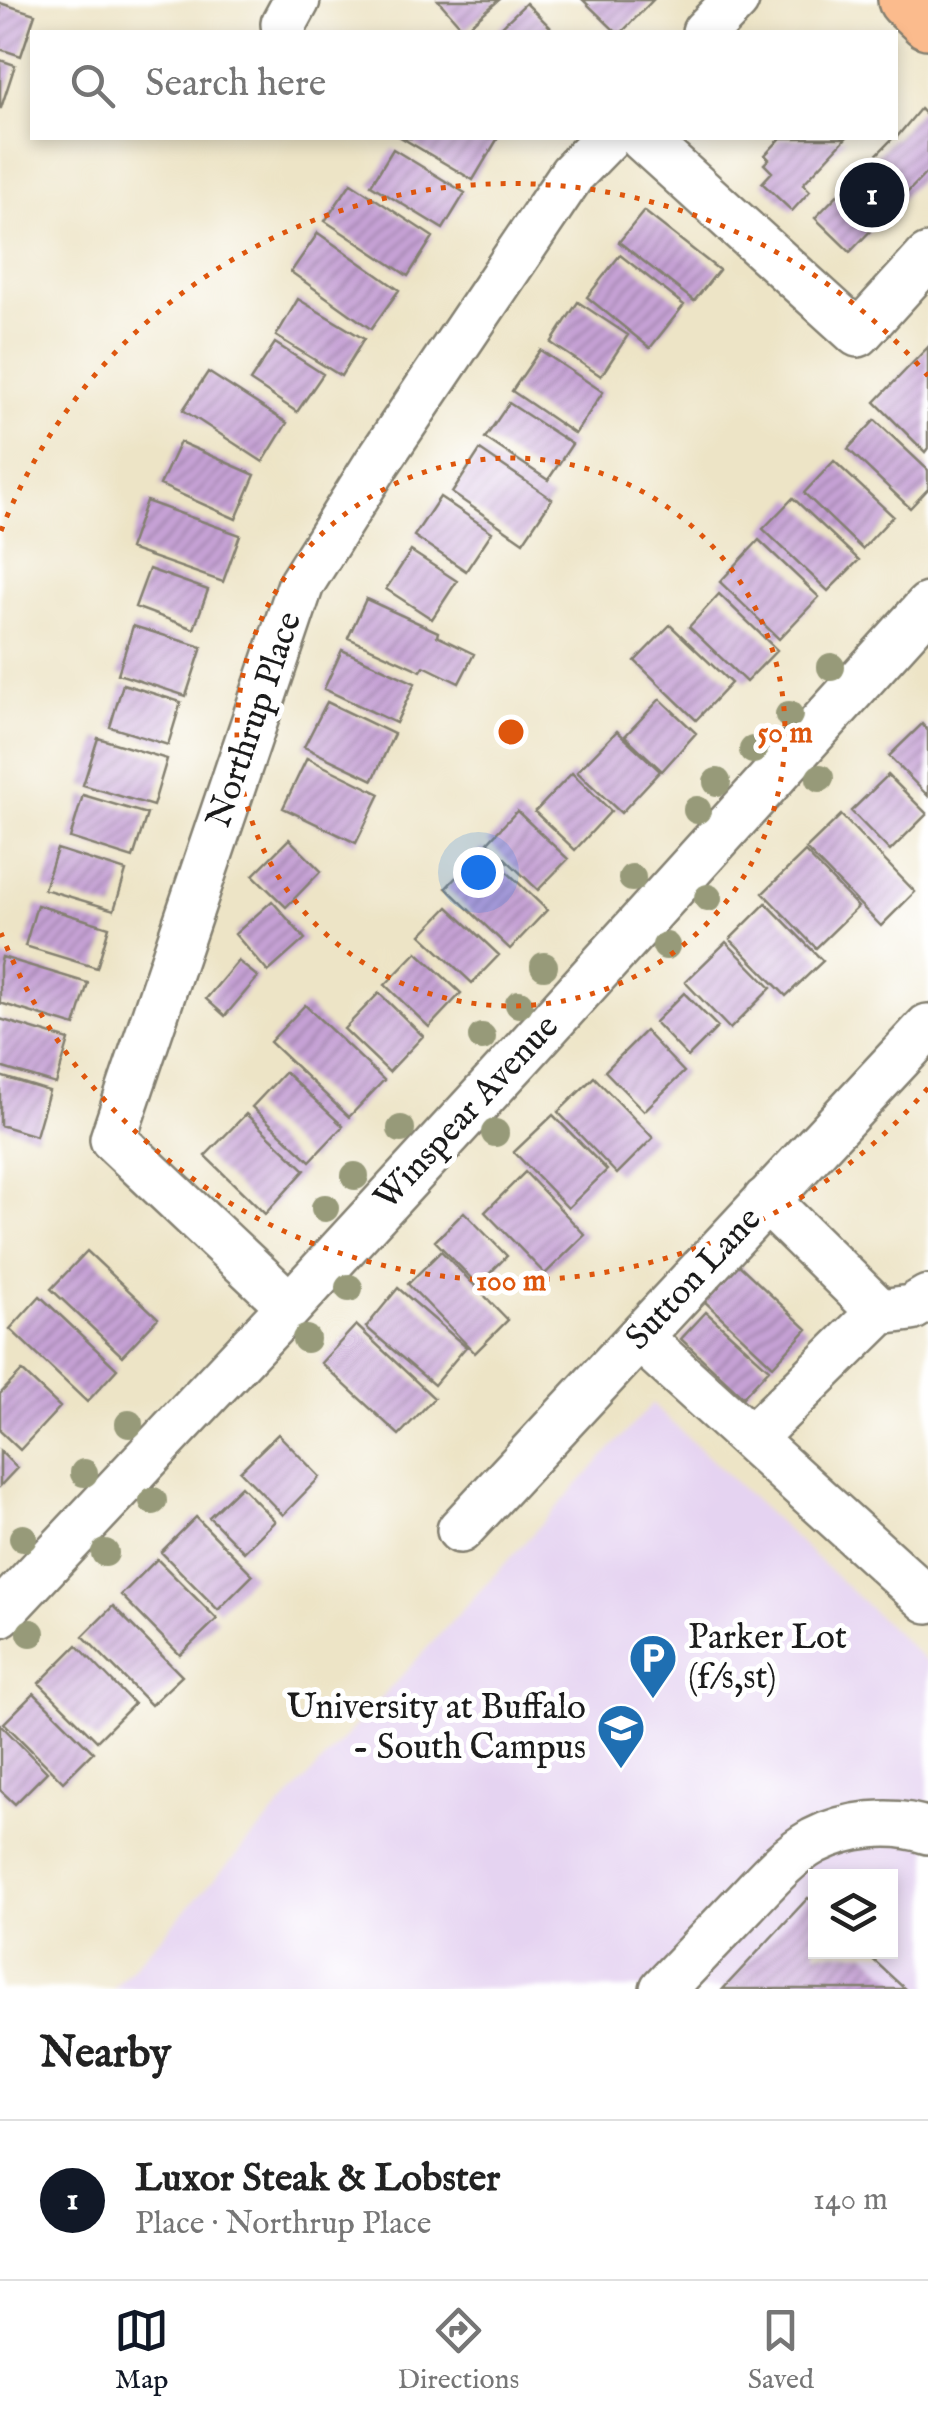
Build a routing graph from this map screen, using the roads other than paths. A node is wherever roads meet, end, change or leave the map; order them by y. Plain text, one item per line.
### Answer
1 (736, 0) edge
2 (906, 0) edge
3 (928, 21) edge
4 (707, 30) edge
5 (605, 140) edge
6 (644, 140) edge
7 (928, 257) edge
8 (928, 606) edge
9 (928, 1027) edge
10 (766, 1200) junction
11 (928, 1298) edge
12 (290, 1306) junction
13 (880, 1312) junction
14 (640, 1338) junction
15 (751, 1439) junction
16 (460, 1530) dead end
17 (928, 1600) edge
18 (0, 1614) edge
19 (928, 1831) edge
20 (663, 1989) edge

1 - 4 street
2 - 3 main road
5 - 12 street, Northrup Place
6 - 7 street
8 - 12 street, Winspear Avenue
9 - 10 street, Sutton Lane
10 - 13 street
10 - 14 street, Sutton Lane
11 - 13 street
12 - 18 street, Winspear Avenue
13 - 15 street
14 - 15 street
14 - 16 street, Sutton Lane
15 - 17 street
19 - 20 street

